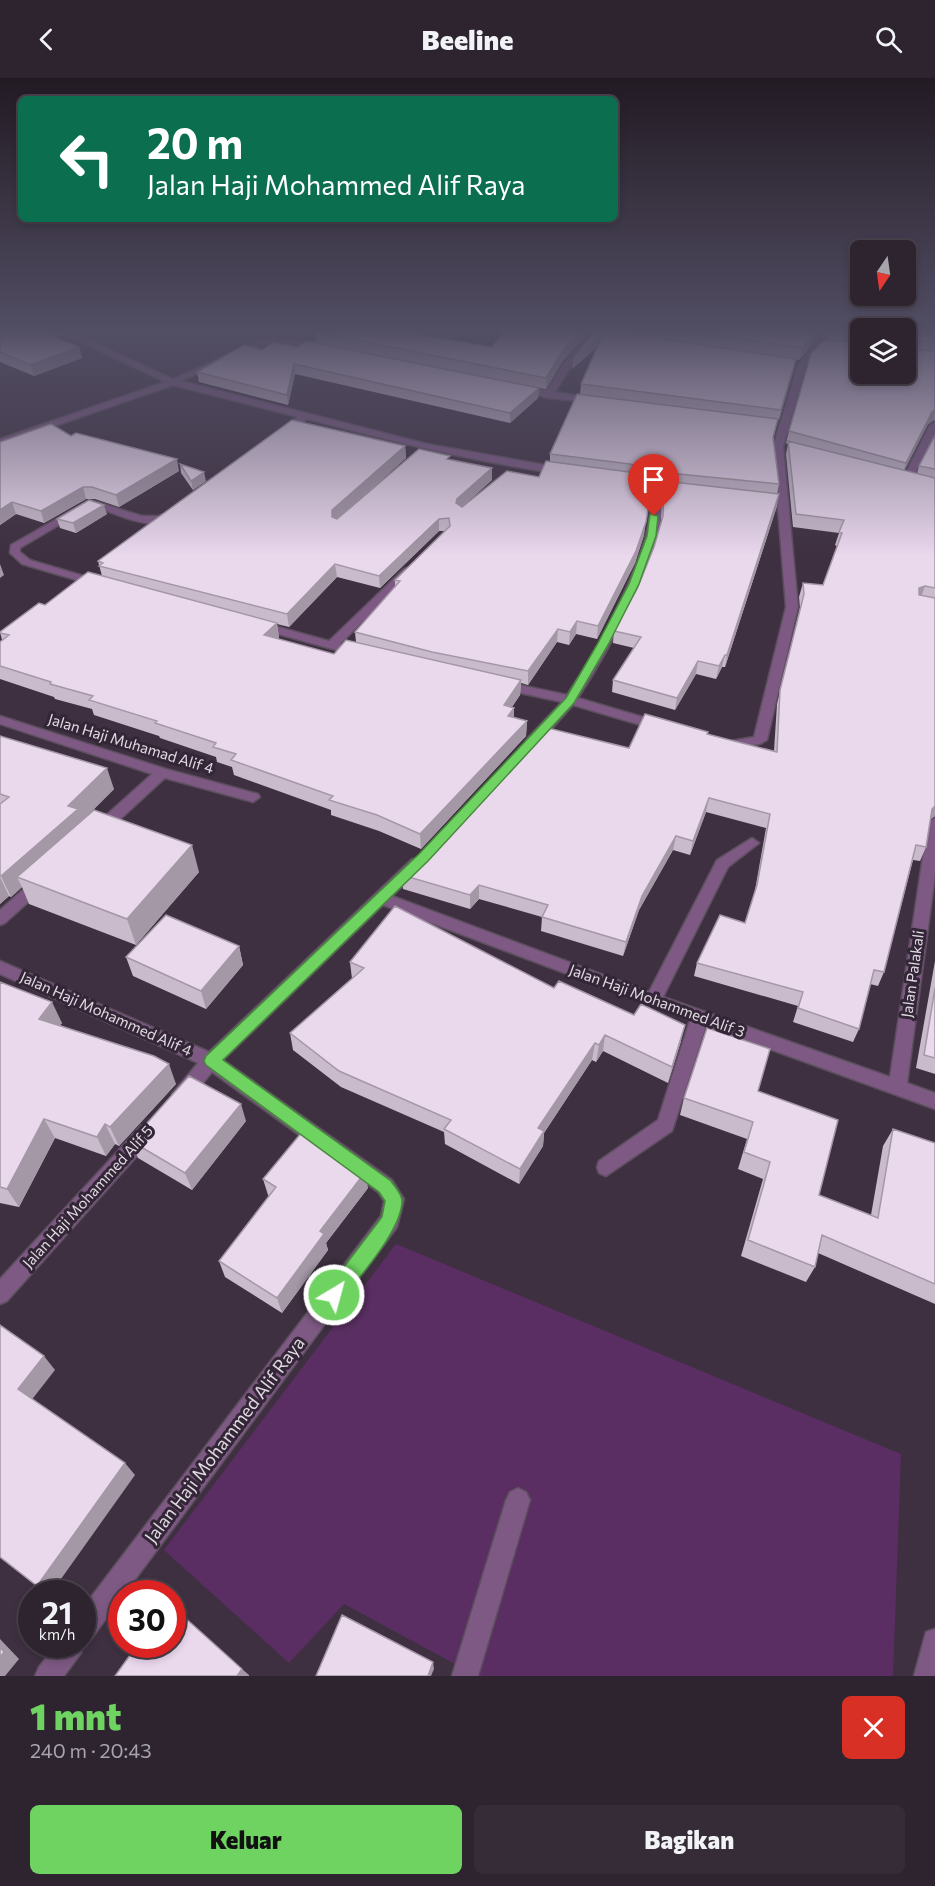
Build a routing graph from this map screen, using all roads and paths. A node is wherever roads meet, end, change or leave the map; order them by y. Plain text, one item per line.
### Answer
1 (102, 407) edge
2 (268, 407) edge
3 (786, 407) edge
4 (305, 416) junction
5 (935, 424) edge
6 (0, 442) edge
7 (269, 442) edge
8 (427, 447) junction
9 (419, 455) edge
10 (518, 465) junction
11 (574, 472) edge
12 (504, 478) edge
13 (895, 479) edge
14 (667, 489) edge
15 (178, 509) edge
16 (420, 559) edge
17 (113, 587) edge
18 (251, 624) edge
19 (332, 645) junction
20 (376, 656) edge
21 (489, 683) edge
22 (570, 700) junction
23 (0, 720) edge
24 (670, 730) edge
25 (715, 743) edge
26 (522, 753) edge
27 (162, 773) junction
28 (253, 797) dead end
29 (935, 823) edge
30 (86, 842) edge
31 (752, 843) dead end
32 (424, 858) edge
33 (51, 873) edge
34 (380, 898) junction
35 (0, 920) edge
36 (0, 967) edge
37 (653, 1000) junction
38 (700, 1017) junction
39 (212, 1061) junction
40 (897, 1088) junction
41 (935, 1101) edge
42 (172, 1104) edge
43 (157, 1121) edge
44 (606, 1167) dead end
45 (0, 1294) edge
46 (518, 1500) dead end
47 (96, 1611) edge
48 (935, 1641) edge
49 (62, 1658) edge
50 (48, 1676) edge
51 (465, 1676) edge
52 (927, 1676) edge

1 - 6 street
2 - 4 street
3 - 25 street
4 - 7 street
4 - 8 street
5 - 13 street
8 - 9 street
8 - 10 street
10 - 11 street
10 - 12 street
14 - 22 street
15 - 17 street
16 - 19 street
18 - 19 street
19 - 20 street
21 - 22 street
22 - 24 street
22 - 26 street
23 - 27 street, Jalan Haji Muhamad Alif 4
27 - 28 street, Jalan Haji Muhamad Alif 4
27 - 30 street
29 - 40 street, Jalan Palakali
31 - 37 street
32 - 34 street
33 - 35 street
34 - 37 street, Jalan Haji Mohammed Alif 3
34 - 39 street
36 - 39 street, Jalan Haji Mohammed Alif 4
37 - 38 street, Jalan Haji Mohammed Alif 3
38 - 40 street, Jalan Haji Mohammed Alif 3
38 - 44 street
39 - 42 street
39 - 47 street, Jalan Haji Mohammed Alif Raya
40 - 41 street, Jalan Haji Mohammed Alif 3
43 - 45 street, Jalan Haji Mohammed Alif 5
46 - 51 street
48 - 52 street
49 - 50 street

